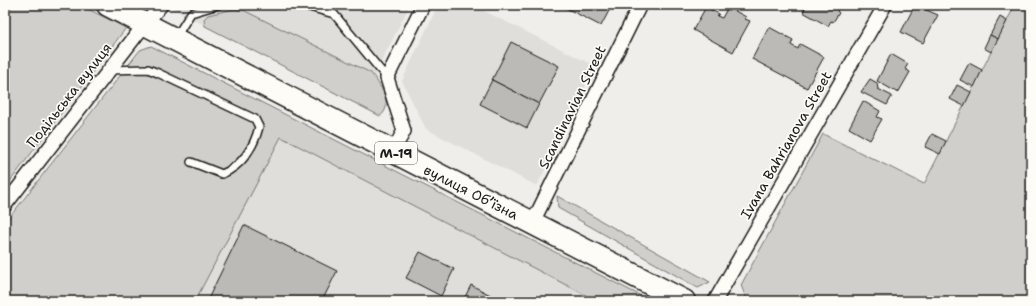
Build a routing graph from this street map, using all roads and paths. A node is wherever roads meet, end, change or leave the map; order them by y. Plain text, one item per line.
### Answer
1 (108, 5) edge
2 (161, 5) edge
3 (218, 5) edge
4 (302, 5) edge
5 (423, 5) edge
6 (640, 5) edge
7 (885, 5) edge
8 (145, 24) junction
9 (174, 39) junction
10 (109, 70) junction
11 (387, 78) junction
12 (393, 151) junction
13 (191, 162) dead end
14 (5, 205) edge
15 (532, 224) junction
16 (684, 301) edge
17 (715, 301) edge

1 - 8 highway, вулиця Об’їзна / М-19
2 - 8 street, Подільська вулиця
3 - 9 lane
4 - 11 lane
5 - 11 street
6 - 15 street, Scandinavian Street
7 - 17 street, Ivana Bahrianova Street
8 - 9 highway, вулиця Об’їзна / М-19
8 - 10 street, Подільська вулиця
9 - 12 highway, вулиця Об’їзна / М-19
10 - 13 lane
10 - 14 street, Подільська вулиця
11 - 12 street
12 - 15 highway, вулиця Об’їзна / М-19
15 - 16 highway, вулиця Об’їзна / М-19

